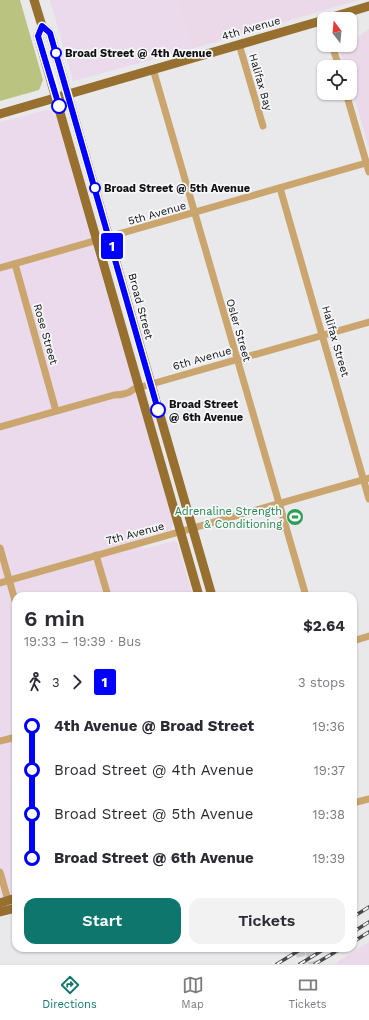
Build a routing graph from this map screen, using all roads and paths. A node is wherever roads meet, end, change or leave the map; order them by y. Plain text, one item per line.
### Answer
1 (34, 0) edge
2 (369, 6) edge
3 (349, 12) edge
4 (317, 21) edge
5 (42, 26) junction
6 (239, 44) junction
7 (153, 69) junction
8 (68, 94) junction
9 (56, 98) junction
10 (348, 100) edge
11 (0, 114) edge
12 (263, 126) dead end
13 (366, 163) junction
14 (369, 172) edge
15 (280, 188) junction
16 (194, 214) junction
17 (110, 238) junction
18 (98, 241) junction
19 (15, 264) junction
20 (0, 268) edge
21 (369, 322) edge
22 (323, 335) junction
23 (236, 360) junction
24 (150, 384) junction
25 (137, 388) junction
26 (56, 411) junction
27 (0, 427) edge
28 (366, 479) edge
29 (369, 499) edge
30 (279, 504) junction
31 (192, 528) junction
32 (181, 532) junction
33 (0, 548) edge
34 (96, 555) junction
35 (9, 580) junction
36 (0, 583) edge
37 (12, 592) edge
38 (107, 592) edge
39 (198, 592) edge
40 (211, 592) edge
41 (305, 592) edge
42 (369, 636) edge
43 (357, 640) edge
44 (12, 738) edge
45 (0, 741) edge
46 (369, 799) edge
47 (357, 802) edge
48 (0, 872) edge
49 (8, 900) edge
50 (12, 909) edge
51 (0, 912) edge

1 - 5 main road, Broad Street
2 - 3 main road, 4th Avenue
4 - 6 main road, 4th Avenue
5 - 8 main road, Broad Street
5 - 9 main road, Broad Street
6 - 7 main road, 4th Avenue
6 - 12 street, Halifax Bay
7 - 8 main road, 4th Avenue
7 - 16 street, Osler Street
8 - 9 main road, 4th Avenue
8 - 17 main road, Broad Street
9 - 11 main road, 4th Avenue
9 - 18 main road, Broad Street
10 - 13 street
13 - 14 street
13 - 15 street, 5th Avenue
15 - 16 street, 5th Avenue
15 - 22 street, Halifax Street
16 - 17 street, 5th Avenue
16 - 23 street, Osler Street
17 - 18 street, 5th Avenue
17 - 24 main road, Broad Street
18 - 19 street, 5th Avenue
18 - 25 main road, Broad Street
19 - 20 street, 5th Avenue
19 - 26 street, Rose Street
21 - 22 street, 6th Avenue
22 - 23 street, 6th Avenue
22 - 28 street, Halifax Street
23 - 24 street, 6th Avenue
23 - 30 street, Osler Street
24 - 25 street, 6th Avenue
24 - 31 main road, Broad Street
25 - 26 street, 6th Avenue
25 - 32 main road, Broad Street
26 - 27 street, 6th Avenue
28 - 29 street, Halifax Street
28 - 30 street, 7th Avenue
30 - 31 street, 7th Avenue
30 - 41 street, Osler Street
31 - 32 street, 7th Avenue
31 - 40 main road, Broad Street
32 - 34 street, 7th Avenue
32 - 39 main road, Broad Street
33 - 35 street
34 - 35 street, 7th Avenue
34 - 38 street
35 - 36 street, 7th Avenue
35 - 37 street
42 - 43 street
44 - 45 street
46 - 47 street
48 - 49 street
50 - 51 main road

